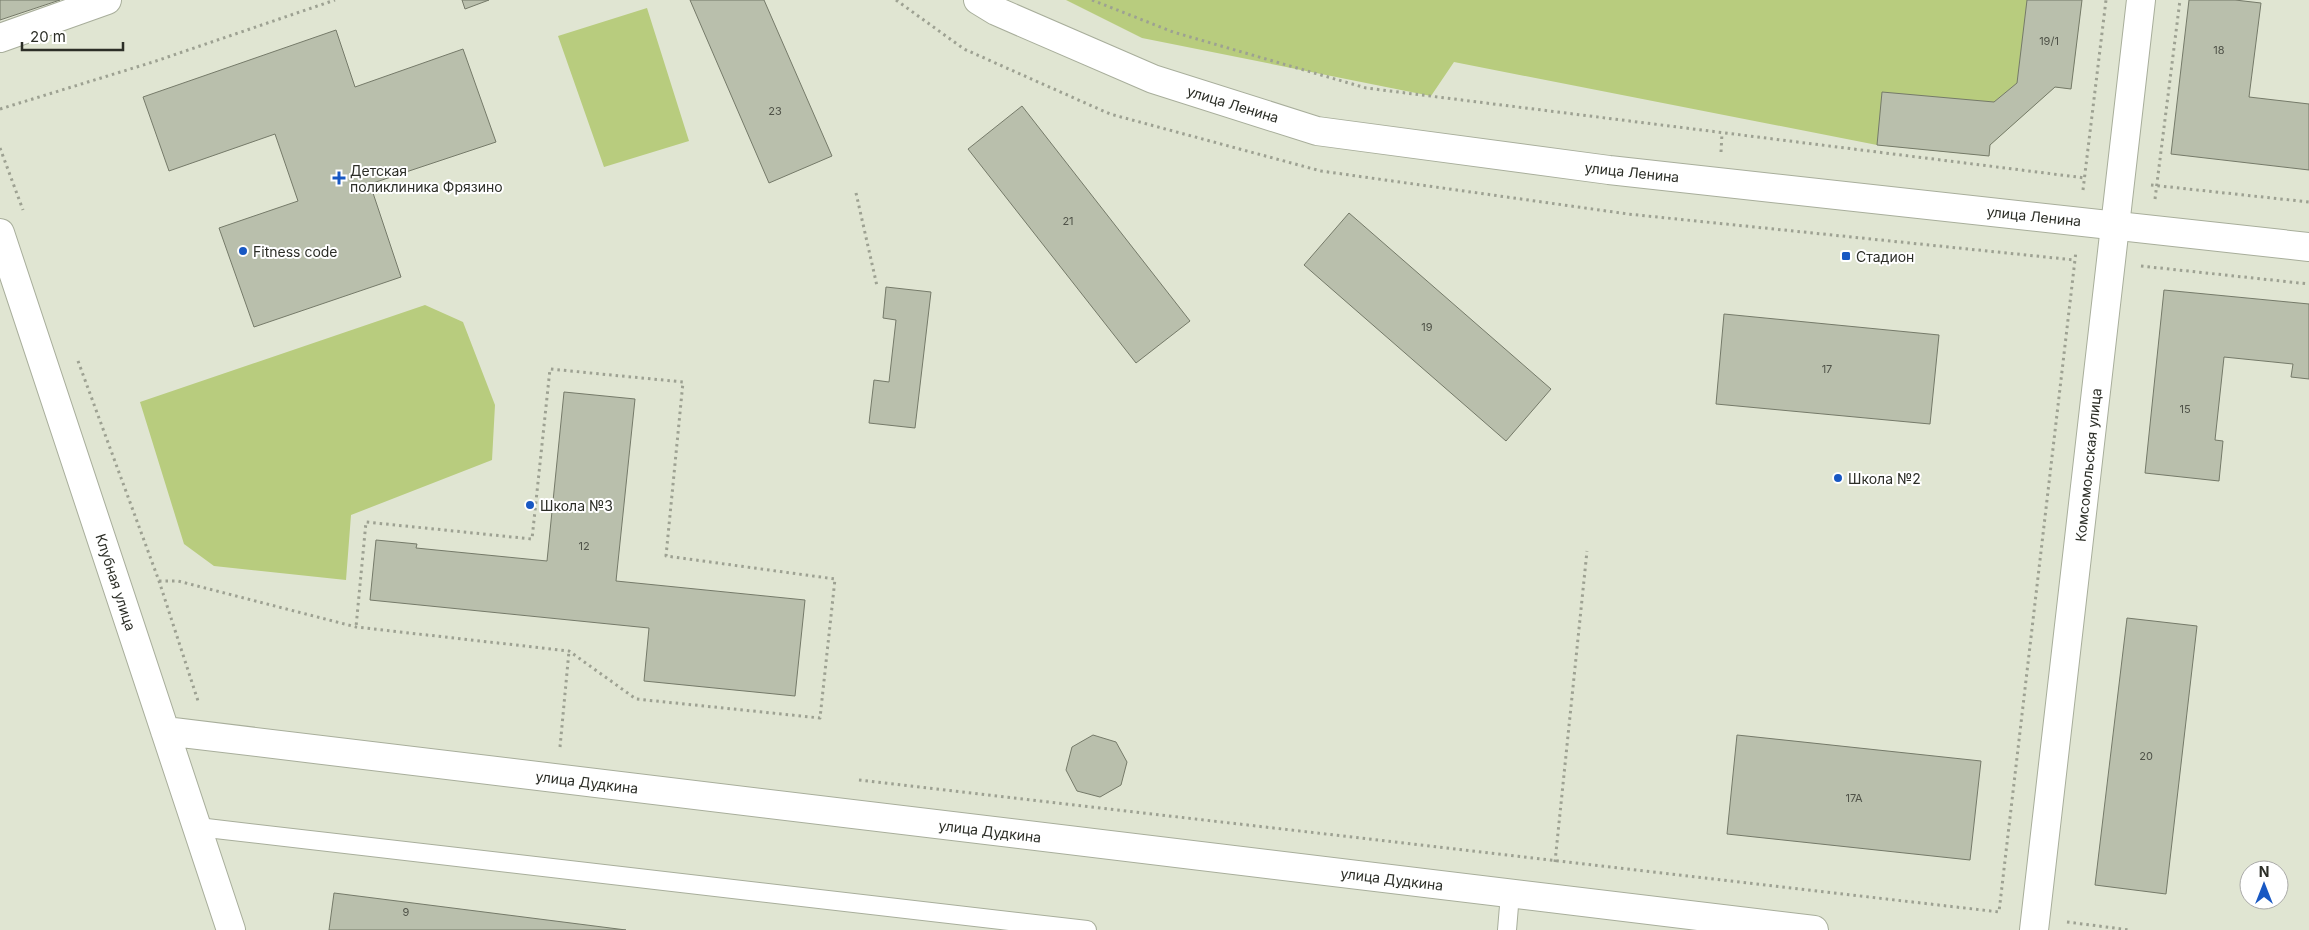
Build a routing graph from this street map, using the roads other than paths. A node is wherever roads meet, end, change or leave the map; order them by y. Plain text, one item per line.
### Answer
1 (107, 0) edge
2 (978, 0) edge
3 (2141, 0) edge
4 (0, 38) edge
5 (2115, 226) junction
6 (0, 234) edge
7 (2309, 247) edge
8 (165, 731) junction
9 (198, 828) junction
10 (1510, 894) junction
11 (231, 930) edge
12 (1087, 930) edge
13 (1507, 930) edge
14 (1814, 930) edge
15 (2034, 930) edge

1 - 4 street
2 - 5 street, улица Ленина
3 - 5 street, Комсомольская улица
5 - 7 street, улица Ленина
5 - 15 street, Комсомольская улица
6 - 8 street, Клубная улица
8 - 9 street, Клубная улица
8 - 10 street, улица Дудкина
9 - 11 street, Клубная улица
9 - 12 lane
10 - 13 lane
10 - 14 street, улица Дудкина

